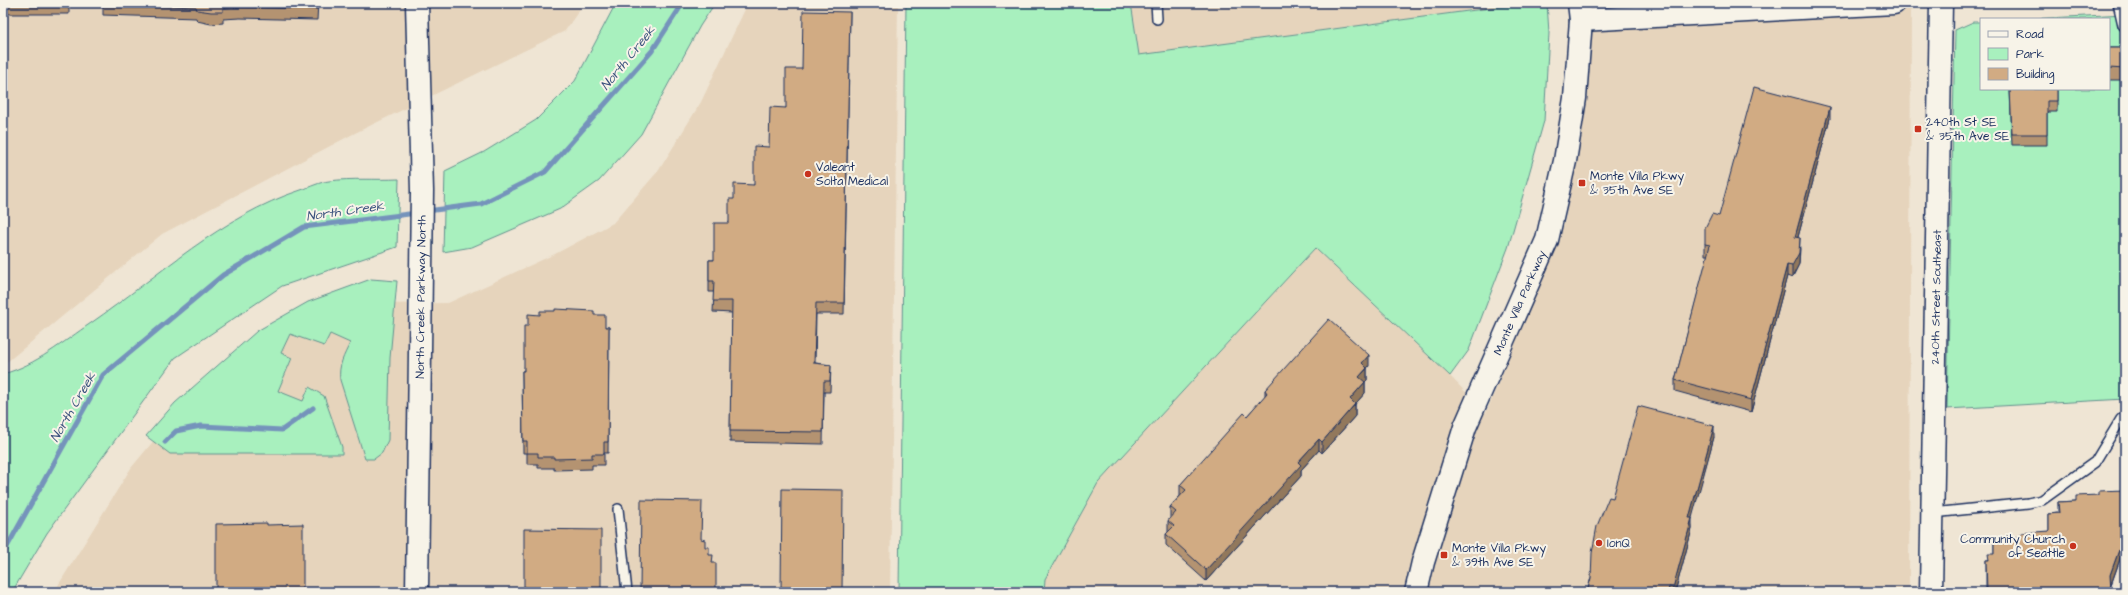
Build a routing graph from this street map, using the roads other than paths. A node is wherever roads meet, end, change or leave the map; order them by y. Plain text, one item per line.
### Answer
1 (418, 3) edge
2 (1156, 3) edge
3 (1894, 3) edge
4 (1941, 3) edge
5 (2118, 3) edge
6 (1580, 11) edge
7 (1157, 19) dead end
8 (2125, 27) edge
9 (2125, 419) edge
10 (618, 509) dead end
11 (1933, 513) junction
12 (417, 592) edge
13 (627, 592) edge
14 (1416, 592) edge
15 (1932, 592) edge

1 - 12 street, North Creek Parkway North
2 - 7 lane
3 - 6 street
4 - 11 street, 240th Street Southeast
5 - 8 lane
6 - 14 street, Monte Villa Parkway
9 - 11 lane
10 - 13 lane
11 - 15 street, 240th Street Southeast

